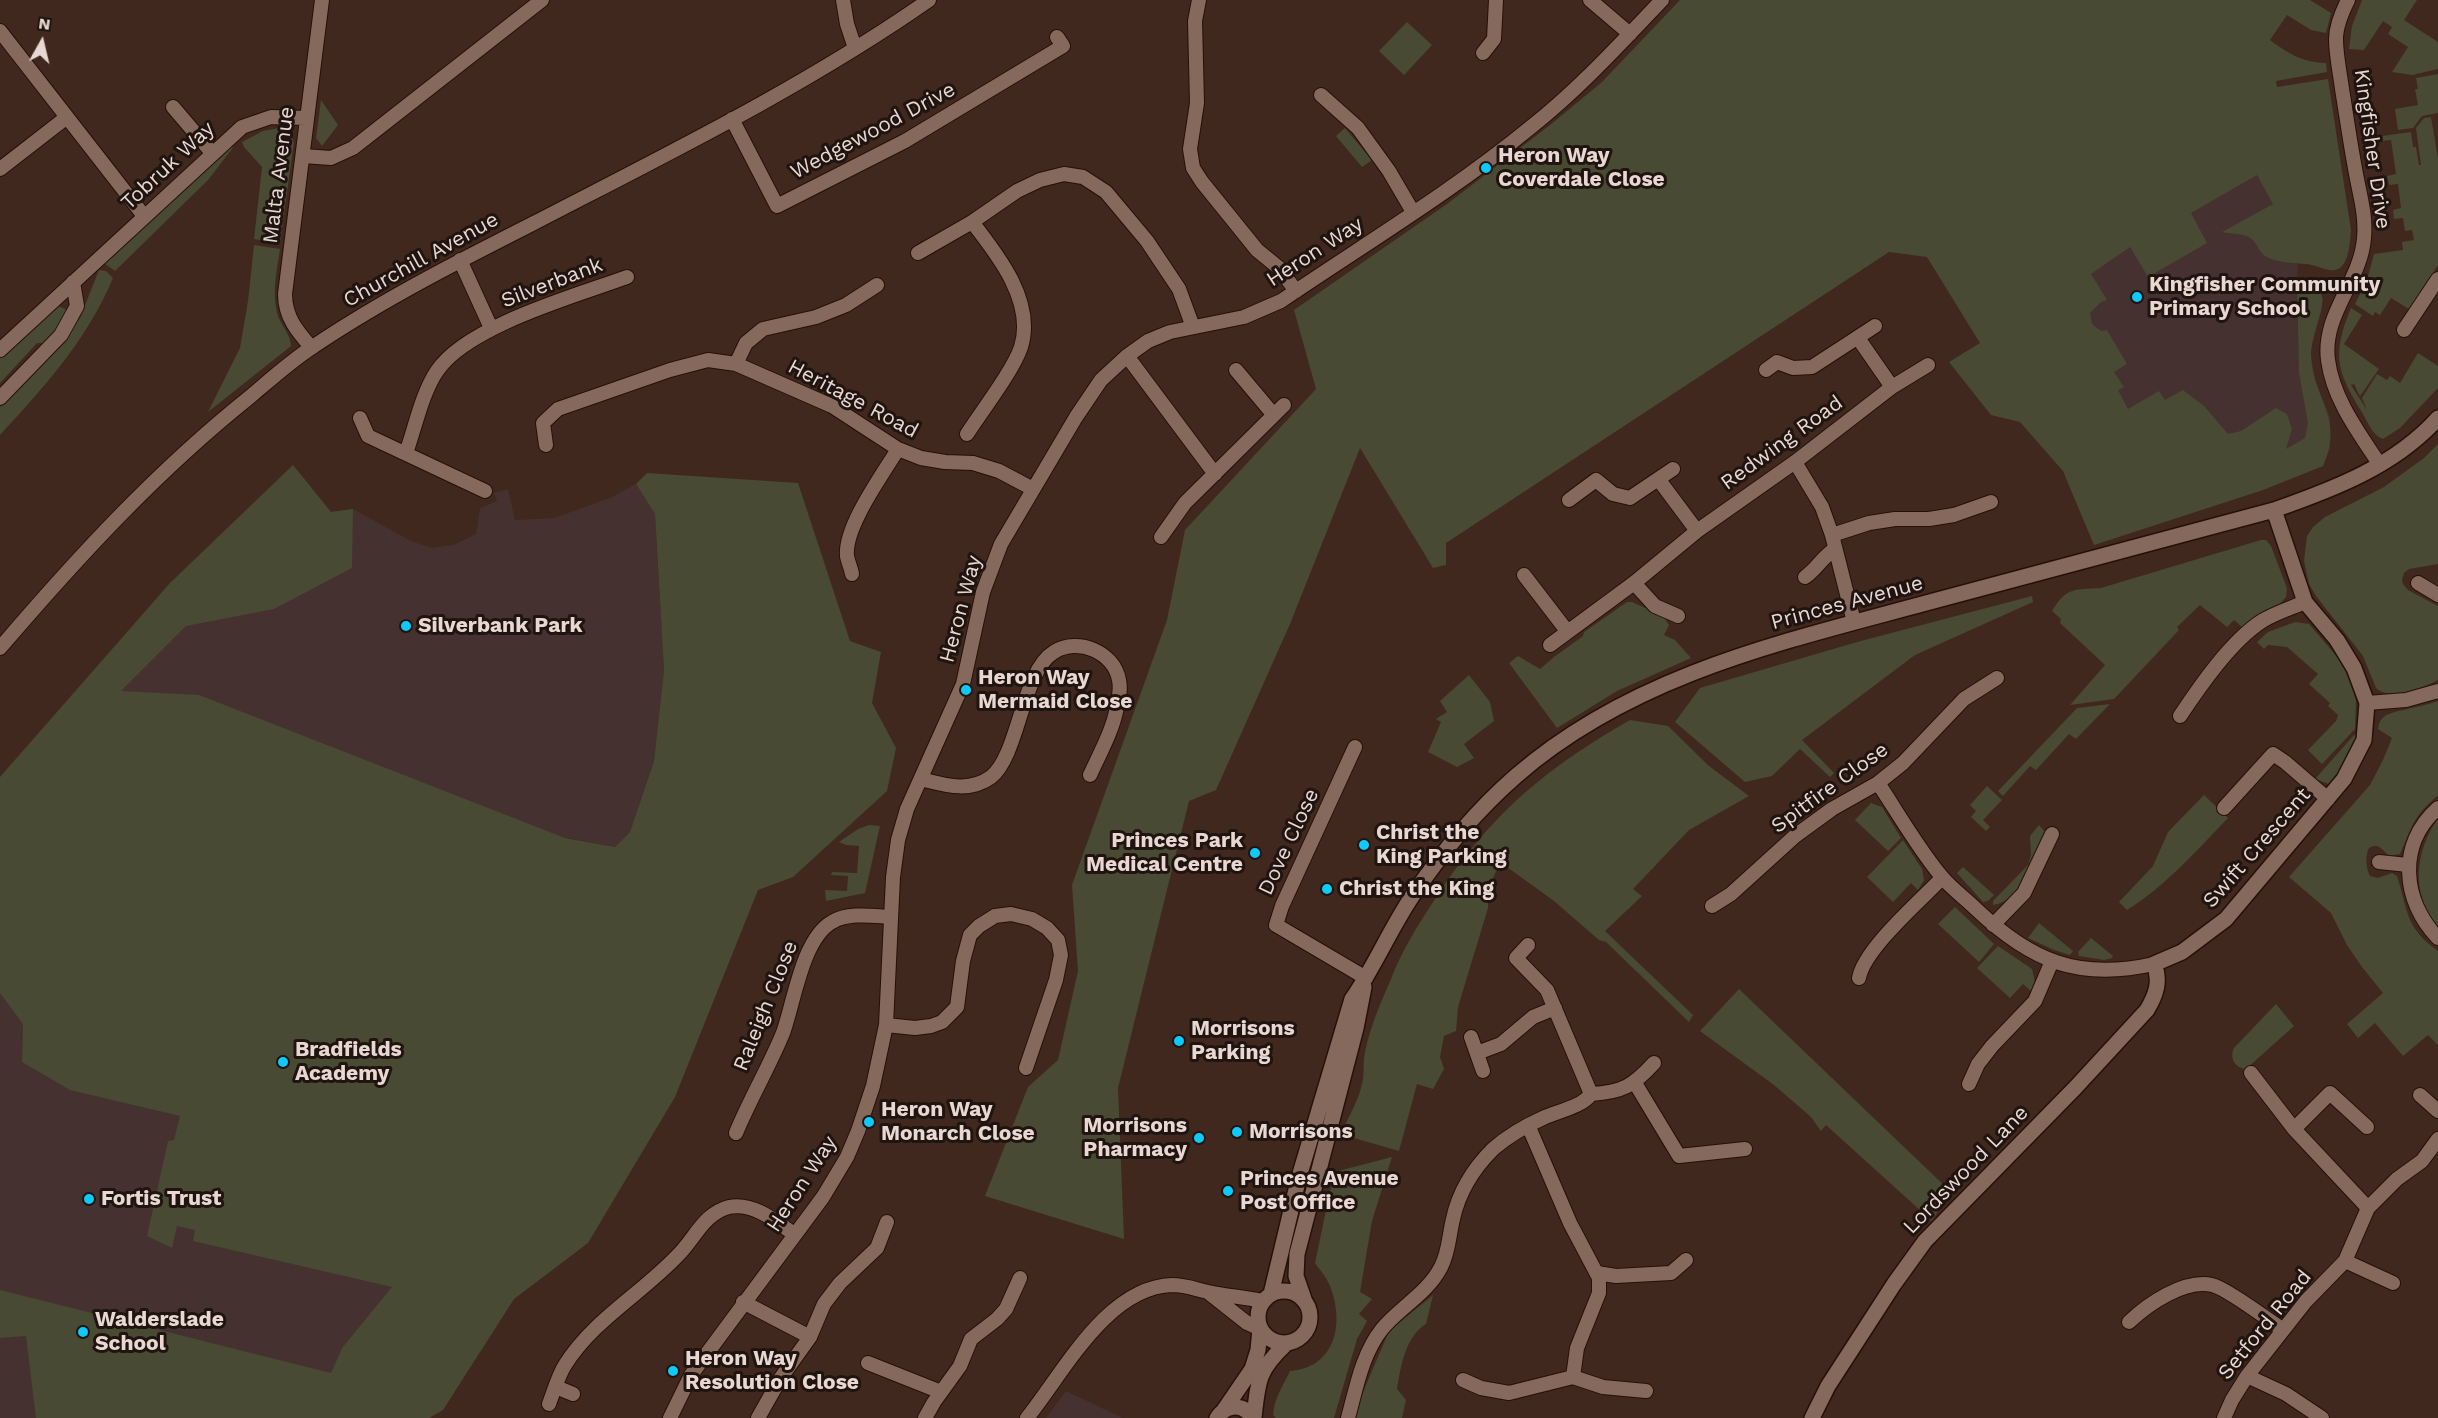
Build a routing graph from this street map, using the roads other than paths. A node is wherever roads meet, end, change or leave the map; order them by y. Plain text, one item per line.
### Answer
1 (322, 0) edge
2 (542, 0) edge
3 (843, 0) edge
4 (929, 0) edge
5 (1199, 0) edge
6 (1496, 0) edge
7 (1590, 0) edge
8 (1662, 0) edge
9 (2348, 0) edge
10 (0, 31) edge
11 (1630, 34) junction
12 (1057, 37) dead end
13 (855, 48) junction
14 (1483, 53) dead end
15 (1321, 95) dead end
16 (173, 107) dead end
17 (67, 117) junction
18 (307, 118) junction
19 (732, 119) junction
20 (213, 154) junction
21 (303, 156) junction
22 (0, 169) edge
23 (1413, 212) junction
24 (144, 216) junction
25 (972, 222) junction
26 (918, 253) dead end
27 (460, 260) junction
28 (627, 277) dead end
29 (2438, 279) edge
30 (74, 282) junction
31 (878, 285) dead end
32 (1296, 291) junction
33 (1875, 326) dead end
34 (1193, 327) junction
35 (491, 328) junction
36 (2404, 330) dead end
37 (1858, 338) junction
38 (311, 347) junction
39 (0, 350) edge
40 (1127, 356) junction
41 (736, 364) junction
42 (1928, 365) dead end
43 (1236, 370) dead end
44 (1766, 370) dead end
45 (1892, 387) junction
46 (0, 398) edge
47 (1284, 405) dead end
48 (1273, 414) junction
49 (360, 418) dead end
50 (2438, 418) edge
51 (967, 434) dead end
52 (546, 445) dead end
53 (898, 449) junction
54 (406, 453) junction
55 (1795, 462) junction
56 (2380, 465) junction
57 (1673, 469) dead end
58 (1215, 474) junction
59 (1659, 480) junction
60 (1032, 489) junction
61 (485, 491) dead end
62 (1569, 500) dead end
63 (1990, 502) dead end
64 (2274, 510) junction
65 (1696, 531) junction
66 (1832, 535) junction
67 (1161, 537) dead end
68 (1834, 549) junction
69 (852, 574) dead end
70 (1524, 575) dead end
71 (1805, 577) dead end
72 (1634, 583) junction
73 (2418, 583) dead end
74 (2438, 595) edge
75 (2305, 602) junction
76 (1678, 616) dead end
77 (1854, 622) junction
78 (1567, 631) junction
79 (1550, 645) dead end
80 (0, 648) edge
81 (1997, 678) dead end
82 (2438, 691) edge
83 (2367, 703) junction
84 (2180, 716) dead end
85 (1355, 747) dead end
86 (1090, 775) dead end
87 (921, 779) junction
88 (1878, 783) junction
89 (2328, 799) junction
90 (2224, 808) dead end
91 (2438, 808) edge
92 (2052, 834) dead end
93 (2379, 862) dead end
94 (2408, 865) junction
95 (1942, 878) junction
96 (1712, 906) dead end
97 (891, 917) junction
98 (1993, 925) junction
99 (2438, 938) edge
100 (1528, 945) dead end
101 (2052, 962) junction
102 (2154, 964) junction
103 (1366, 978) junction
104 (1858, 978) dead end
105 (1555, 1008) junction
106 (886, 1025) junction
107 (1471, 1037) dead end
108 (1477, 1053) junction
109 (1654, 1063) dead end
110 (1026, 1068) dead end
111 (1483, 1071) dead end
112 (2251, 1072) dead end
113 (1635, 1083) junction
114 (1969, 1084) dead end
115 (1591, 1094) junction
116 (2420, 1095) dead end
117 (2438, 1112) edge
118 (1528, 1125) junction
119 (2367, 1127) dead end
120 (2294, 1130) junction
121 (736, 1133) dead end
122 (2438, 1139) edge
123 (1745, 1149) dead end
124 (2368, 1208) junction
125 (887, 1222) dead end
126 (795, 1235) junction
127 (1686, 1260) dead end
128 (2345, 1261) junction
129 (1598, 1273) junction
130 (1020, 1278) dead end
131 (2393, 1283) dead end
132 (1208, 1292) junction
133 (1266, 1298) junction
134 (1304, 1299) junction
135 (743, 1302) junction
136 (2129, 1322) dead end
137 (1260, 1329) junction
138 (2283, 1330) junction
139 (810, 1337) junction
140 (1286, 1344) junction
141 (868, 1363) dead end
142 (2247, 1376) junction
143 (1573, 1377) junction
144 (1464, 1380) dead end
145 (556, 1387) junction
146 (1646, 1391) dead end
147 (941, 1392) junction
148 (573, 1394) dead end
149 (549, 1404) dead end
150 (1221, 1414) edge
151 (670, 1418) edge
152 (758, 1418) edge
153 (926, 1418) edge
154 (1027, 1418) edge
155 (1254, 1418) edge
156 (1348, 1418) edge
157 (1812, 1418) edge
158 (2224, 1418) edge
159 (2322, 1418) edge

1 - 18 street, Malta Avenue
2 - 21 street
3 - 13 street
4 - 13 street, Churchill Avenue
5 - 32 street
6 - 14 street
7 - 11 street
8 - 11 street, Heron Way
9 - 56 street, Kingfisher Drive
10 - 17 street
11 - 23 street, Heron Way
12 - 19 street, Wedgewood Drive
13 - 19 street, Churchill Avenue
15 - 23 street
16 - 20 street
17 - 22 street
17 - 24 street
18 - 20 street, Tobruk Way
18 - 21 street, Malta Avenue
19 - 27 street, Churchill Avenue
20 - 24 street, Tobruk Way
21 - 38 street, Malta Avenue
23 - 32 street, Heron Way
24 - 30 street, Tobruk Way
25 - 26 street
25 - 34 street
25 - 51 street
27 - 35 street, Silverbank
27 - 38 street, Churchill Avenue
28 - 35 street, Silverbank
29 - 36 street
30 - 39 street, Tobruk Way
30 - 46 street
31 - 41 street
32 - 34 street, Heron Way
33 - 37 street, Redwing Road
34 - 40 street, Heron Way
35 - 54 street, Silverbank
37 - 44 street, Redwing Road
37 - 45 street
38 - 80 street, Churchill Avenue
40 - 58 street
40 - 60 street, Heron Way
41 - 52 street, Heritage Road
41 - 53 street, Heritage Road
42 - 45 street, Redwing Road
43 - 48 street
45 - 55 street, Redwing Road
47 - 48 street
48 - 58 street
49 - 54 street
50 - 56 street, Princes Avenue
53 - 60 street, Heritage Road
53 - 69 street
54 - 61 street
55 - 65 street, Redwing Road
55 - 66 street
56 - 64 street, Princes Avenue
57 - 59 street
58 - 67 street
59 - 62 street
59 - 65 street
60 - 87 street, Heron Way
63 - 66 street
64 - 75 street, Swift Crescent
64 - 77 street, Princes Avenue
65 - 72 street, Redwing Road
66 - 68 street
68 - 71 street
68 - 77 street
70 - 78 street
72 - 76 street
72 - 78 street, Redwing Road
73 - 74 street
75 - 83 street, Swift Crescent
75 - 84 street
77 - 103 street, Princes Avenue
78 - 79 street, Redwing Road
81 - 88 street, Spitfire Close
82 - 83 street
83 - 89 street, Swift Crescent
85 - 103 street, Dove Close
86 - 87 street
87 - 97 street, Heron Way
88 - 95 street, Swift Crescent
88 - 96 street, Spitfire Close
89 - 90 street
89 - 102 street, Swift Crescent
91 - 94 street
92 - 98 street
93 - 94 street
94 - 99 street
95 - 98 street, Swift Crescent
95 - 104 street
97 - 106 street, Heron Way
97 - 121 street, Raleigh Close
98 - 101 street, Swift Crescent
100 - 105 street
101 - 102 street, Swift Crescent
101 - 114 street
102 - 157 street, Lordswood Lane
103 - 133 street, Princes Avenue
103 - 134 street, Princes Avenue
105 - 108 street
105 - 115 street
106 - 110 street
106 - 126 street, Heron Way
107 - 108 street
108 - 111 street
109 - 113 street
112 - 120 street
113 - 115 street
113 - 123 street
115 - 118 street
116 - 117 street
118 - 129 street
118 - 156 street
119 - 120 street
120 - 124 street
122 - 124 street, Setford Road
124 - 128 street, Setford Road
125 - 139 street
126 - 135 street, Heron Way
126 - 145 street
127 - 129 street
128 - 131 street
128 - 138 street, Setford Road
129 - 143 street
130 - 147 street
132 - 133 street
132 - 137 street
132 - 154 street
133 - 134 street
133 - 137 street, Princes Avenue
134 - 140 street, Princes Avenue
135 - 139 street
135 - 151 street, Heron Way
136 - 138 street
137 - 140 street
137 - 150 street, Princes Avenue
138 - 142 street, Setford Road
139 - 152 street
140 - 155 street, Princes Avenue
141 - 147 street
142 - 158 street, Setford Road
142 - 159 street
143 - 144 street
143 - 146 street
145 - 148 street
145 - 149 street
147 - 153 street
150 - 155 street, Princes Avenue

